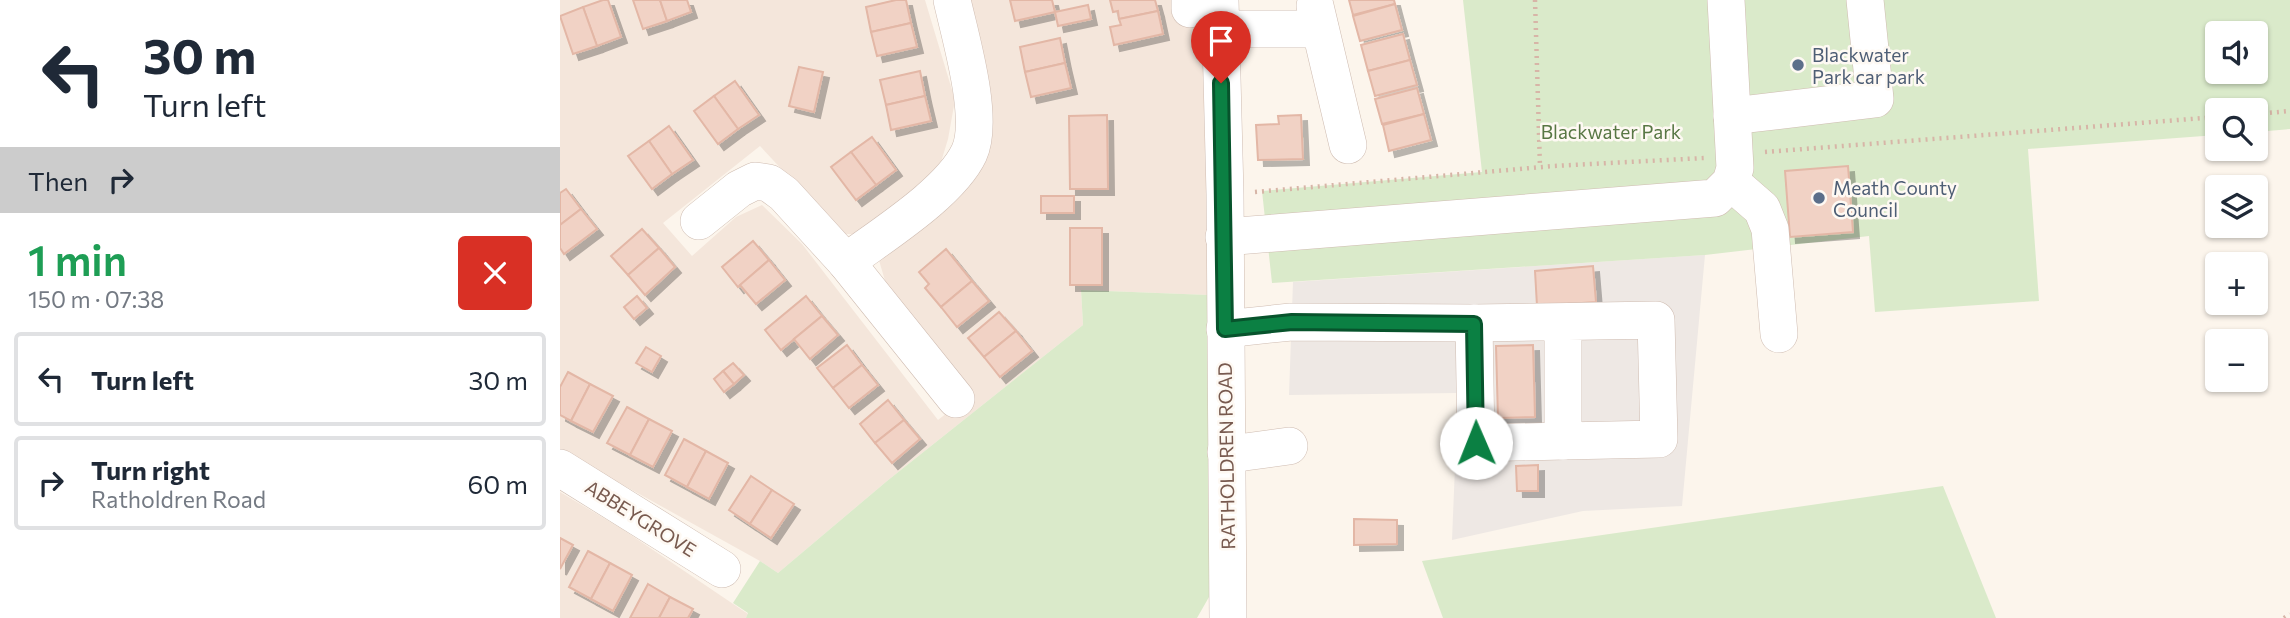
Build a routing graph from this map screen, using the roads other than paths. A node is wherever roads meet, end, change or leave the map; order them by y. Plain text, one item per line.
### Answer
1 (952, 0) edge
2 (1726, 0) edge
3 (1865, 0) edge
4 (1205, 9) edge
5 (1732, 116) junction
6 (1348, 145) dead end
7 (1723, 170) junction
8 (699, 221) dead end
9 (1224, 237) junction
10 (846, 262) junction
11 (1563, 322) junction
12 (1474, 324) junction
13 (1225, 329) junction
14 (1779, 334) dead end
15 (956, 398) dead end
16 (1563, 441) junction
17 (1289, 446) dead end
18 (1226, 452) junction
19 (560, 468) edge
20 (722, 569) dead end
21 (1228, 618) edge

1 - 10 street
2 - 5 street
3 - 5 street
4 - 6 street
4 - 9 street, RATHOLDREN ROAD
5 - 7 street
7 - 9 street
7 - 14 street
8 - 10 street
9 - 13 street, RATHOLDREN ROAD
10 - 15 street
11 - 12 street
11 - 16 street
11 - 16 street
12 - 13 street
12 - 16 street
13 - 18 street, RATHOLDREN ROAD
17 - 18 street
18 - 21 street, RATHOLDREN ROAD
19 - 20 street, ABBEYGROVE

